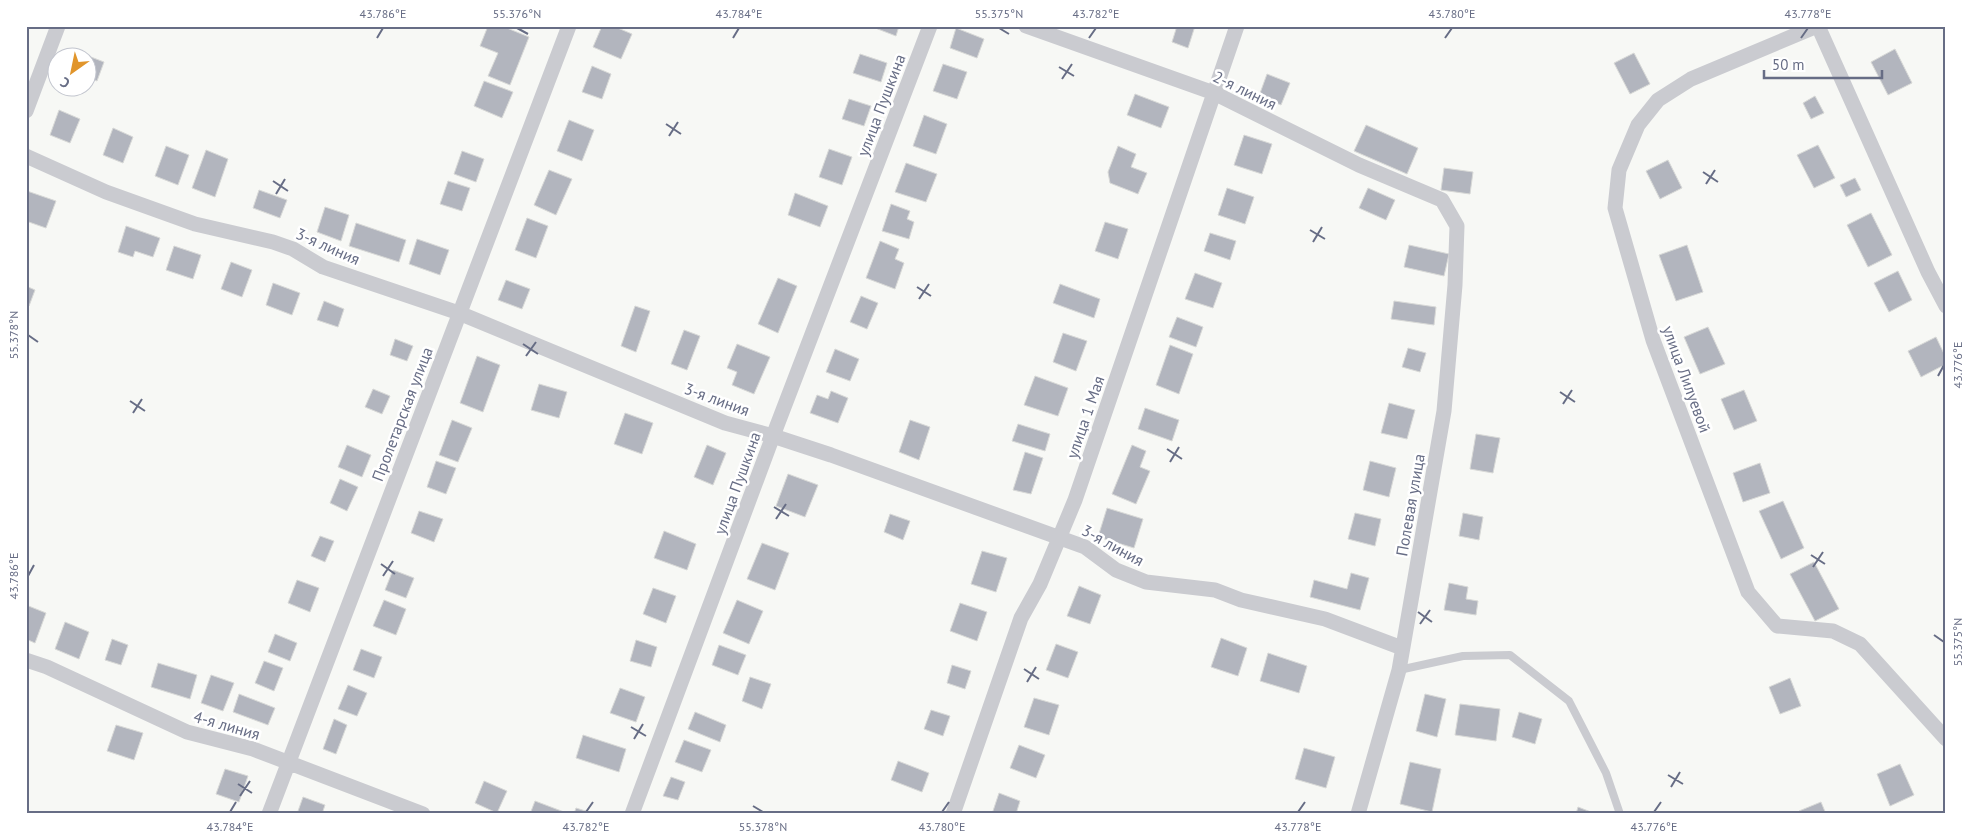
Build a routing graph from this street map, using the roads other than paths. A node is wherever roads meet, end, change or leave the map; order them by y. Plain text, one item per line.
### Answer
1 (58, 26) edge
2 (568, 26) edge
3 (930, 26) edge
4 (1026, 26) edge
5 (1237, 26) edge
6 (1817, 26) edge
7 (1214, 93) junction
8 (26, 111) edge
9 (26, 156) edge
10 (1442, 200) joint
11 (1946, 306) edge
12 (459, 313) junction
13 (773, 436) junction
14 (1058, 537) junction
15 (1402, 648) junction
16 (26, 660) edge
17 (1398, 670) junction
18 (1946, 739) edge
19 (288, 764) junction
20 (269, 814) edge
21 (423, 814) edge
22 (632, 814) edge
23 (953, 814) edge
24 (1358, 814) edge
25 (1620, 814) edge

1 - 8 street
2 - 12 street, Пролетарская улица
3 - 13 street, улица Пушкина
4 - 7 street, 2-я линия
5 - 7 street, улица 1 Мая
6 - 11 street, улица Лилуевой
6 - 18 street, улица Лилуевой
7 - 10 street, 2-я линия
7 - 14 street, улица 1 Мая
9 - 12 street, 3-я линия
10 - 15 street, Полевая улица
12 - 13 street, 3-я линия
12 - 19 street, Пролетарская улица
13 - 14 street, 3-я линия
13 - 22 street, улица Пушкина
14 - 15 street, 3-я линия
14 - 23 street, улица 1 Мая
15 - 17 street, Полевая улица
16 - 19 street, 4-я линия
17 - 24 street, Полевая улица
17 - 25 lane
19 - 20 street, Пролетарская улица
19 - 21 street, 4-я линия

